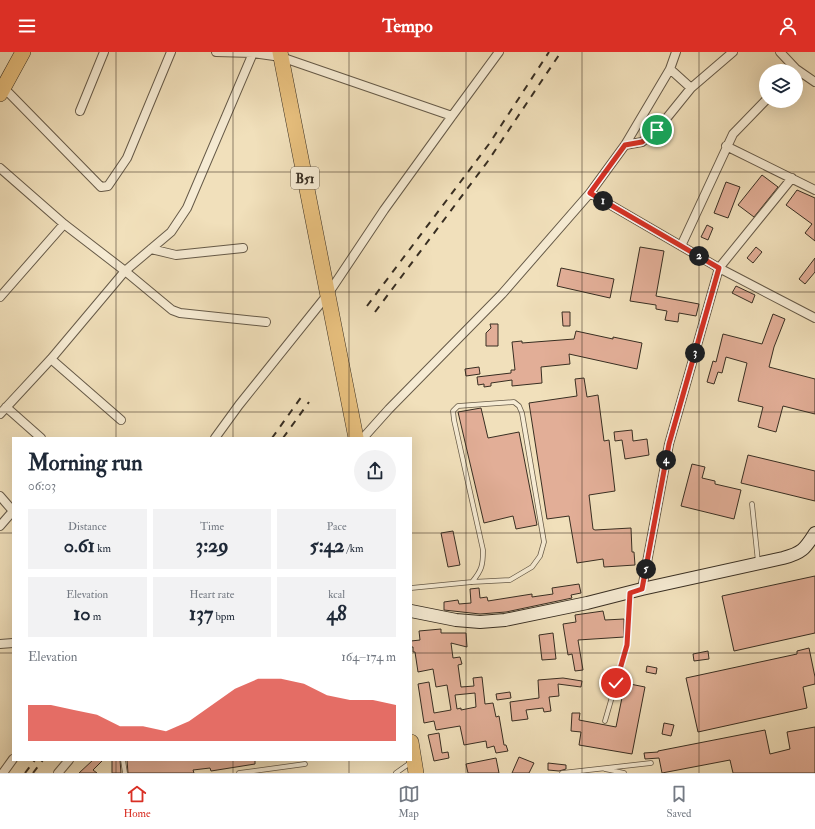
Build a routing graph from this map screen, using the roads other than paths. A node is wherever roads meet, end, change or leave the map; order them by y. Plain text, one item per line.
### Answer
1 (23, 52) edge
2 (104, 52) edge
3 (171, 52) edge
4 (216, 52) edge
5 (499, 52) edge
6 (676, 52) edge
7 (733, 52) edge
8 (780, 52) edge
9 (253, 54) junction
10 (280, 55) edge
11 (790, 64) edge
12 (670, 69) junction
13 (803, 75) edge
14 (815, 82) edge
15 (3, 85) edge
16 (691, 88) junction
17 (759, 107) edge
18 (80, 111) dead end
19 (452, 116) junction
20 (625, 145) junction
21 (726, 146) junction
22 (0, 168) edge
23 (792, 178) junction
24 (815, 190) edge
25 (590, 193) junction
26 (64, 224) junction
27 (681, 246) junction
28 (242, 248) dead end
29 (151, 249) junction
30 (719, 268) junction
31 (125, 270) junction
32 (328, 294) junction
33 (0, 297) edge
34 (815, 318) edge
35 (266, 322) dead end
36 (51, 359) junction
37 (6, 407) junction
38 (0, 414) edge
39 (121, 420) dead end
40 (40, 437) edge
41 (216, 437) edge
42 (356, 437) edge
43 (364, 437) edge
44 (0, 496) edge
45 (752, 504) dead end
46 (12, 510) edge
47 (12, 512) edge
48 (0, 526) edge
49 (815, 533) edge
50 (810, 547) edge
51 (758, 564) junction
52 (472, 582) junction
53 (412, 588) edge
54 (642, 589) junction
55 (630, 593) junction
56 (412, 611) edge
57 (12, 643) edge
58 (0, 644) edge
59 (605, 721) dead end
60 (412, 748) edge
61 (12, 760) edge
62 (68, 761) edge
63 (123, 761) edge
64 (305, 764) dead end
65 (651, 764) dead end
66 (415, 766) edge
67 (598, 768) junction
68 (2, 773) edge
69 (58, 773) edge
70 (125, 773) edge
71 (239, 773) edge
72 (396, 773) edge
73 (562, 773) edge
74 (624, 773) edge

1 - 15 highway
2 - 18 street
3 - 15 street
4 - 9 street
5 - 19 street
6 - 12 street
7 - 16 street
8 - 11 street
9 - 10 street
9 - 29 street
10 - 19 street
10 - 32 highway, B51
12 - 16 street
12 - 20 street
13 - 14 street
16 - 20 street
17 - 21 street
19 - 32 street
20 - 25 street
21 - 23 street
21 - 27 street
22 - 26 street
23 - 24 street
23 - 30 street
25 - 27 street
25 - 43 street
26 - 31 street
26 - 33 street
27 - 30 street
28 - 29 street
29 - 31 street
30 - 34 street
30 - 54 street
31 - 35 street
31 - 36 street
32 - 41 street
32 - 42 highway, B51
36 - 37 street
36 - 39 street
37 - 38 street
37 - 40 street
44 - 46 street
45 - 51 lane
47 - 48 street
49 - 50 street
50 - 51 street
51 - 54 street
52 - 52 lane
52 - 53 lane
54 - 55 street
55 - 56 street
55 - 59 lane
57 - 58 street
60 - 66 highway
61 - 68 street
62 - 69 street
63 - 70 lane
64 - 71 lane
65 - 67 lane
66 - 72 lane
67 - 73 lane
67 - 74 lane

